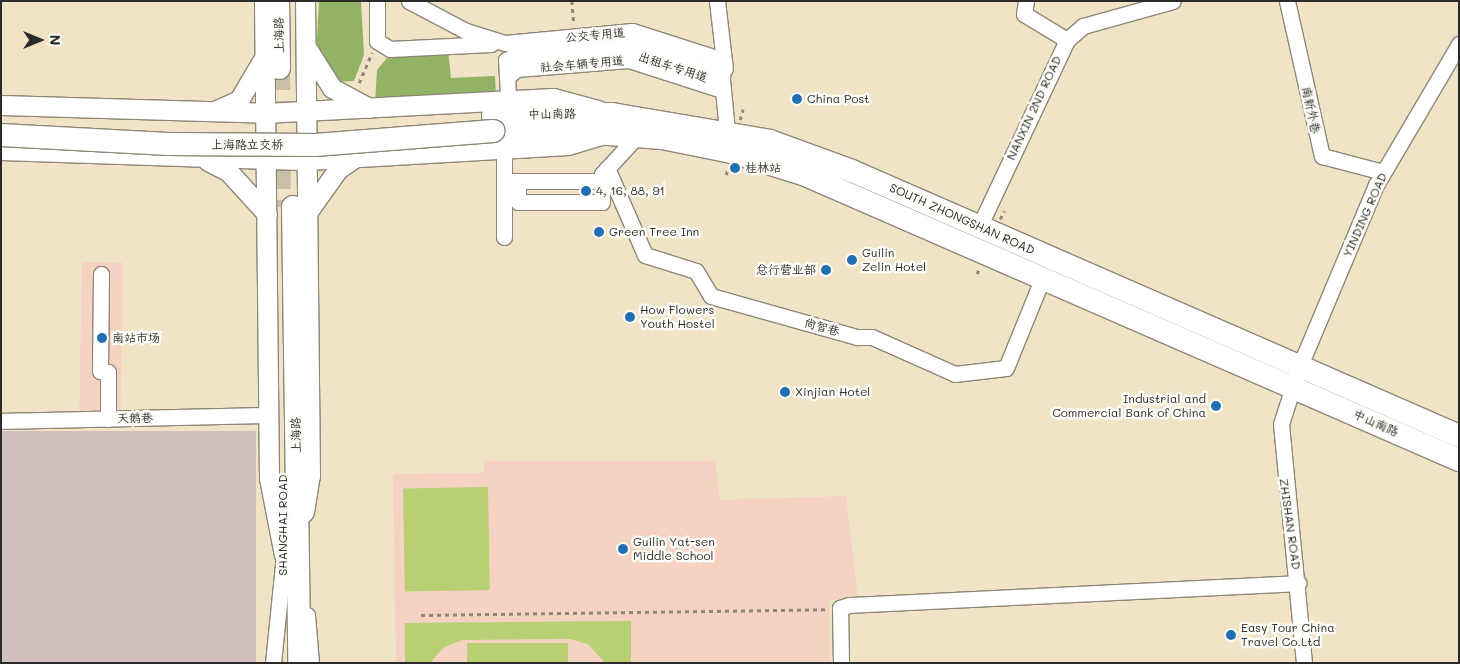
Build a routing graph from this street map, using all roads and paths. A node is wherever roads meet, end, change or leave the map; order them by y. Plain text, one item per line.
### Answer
1 (264, 1) edge
2 (278, 1) edge
3 (290, 1) edge
4 (305, 1) edge
5 (377, 1) edge
6 (409, 1) edge
7 (717, 1) edge
8 (1026, 1) edge
9 (1173, 1) edge
10 (1288, 1) edge
11 (1067, 40) junction
12 (377, 41) junction
13 (505, 43) junction
14 (1459, 44) edge
15 (306, 47) junction
16 (278, 64) junction
17 (507, 78) junction
18 (359, 83) dead end
19 (722, 86) junction
20 (1, 105) edge
21 (373, 109) junction
22 (208, 112) junction
23 (308, 112) junction
24 (265, 113) junction
25 (1, 122) edge
26 (611, 123) junction
27 (496, 131) junction
28 (730, 132) junction
29 (1, 135) edge
30 (638, 135) junction
31 (1, 150) edge
32 (356, 156) junction
33 (207, 160) junction
34 (308, 160) junction
35 (265, 161) junction
36 (1383, 172) junction
37 (604, 180) junction
38 (513, 184) junction
39 (287, 210) junction
40 (979, 226) junction
41 (504, 237) dead end
42 (101, 274) dead end
43 (1042, 277) junction
44 (1296, 378) junction
45 (269, 415) junction
46 (108, 419) junction
47 (1, 421) edge
48 (1459, 436) edge
49 (1459, 460) edge
50 (290, 555) junction
51 (1298, 584) junction
52 (840, 608) junction
53 (420, 615) dead end
54 (273, 663) edge
55 (285, 663) edge
56 (299, 663) edge
57 (310, 663) edge
58 (841, 663) edge
59 (1304, 663) edge

1 - 16 main road
2 - 16 highway, 上海路
3 - 16 highway, 上海路
4 - 15 main road
5 - 12 street
6 - 13 street, 公交专用道
7 - 28 street
8 - 11 street
9 - 11 street, NANXIN 2ND ROAD
10 - 36 street, 南新外巷
11 - 40 street, NANXIN 2ND ROAD
12 - 13 street
12 - 18 path
13 - 17 street
13 - 19 street, 公交专用道
14 - 36 street, YINDING ROAD
15 - 21 main road
15 - 23 main road
16 - 22 main road
16 - 24 main road
17 - 19 street, 社会车辆专用道
17 - 21 main road
17 - 26 main road
19 - 28 street
20 - 22 main road
21 - 23 main road
22 - 24 main road
23 - 24 main road
23 - 34 main road
24 - 35 main road
25 - 27 highway, 上海路立交桥
26 - 27 highway, 中山南路
26 - 27 main road
26 - 28 highway, SOUTH ZHONGSHAN ROAD
26 - 30 highway, SOUTH ZHONGSHAN ROAD
27 - 29 highway, 上海路立交桥, bridge
27 - 32 main road
27 - 38 street
28 - 40 highway, SOUTH ZHONGSHAN ROAD
30 - 37 street
30 - 43 highway, SOUTH ZHONGSHAN ROAD
31 - 33 main road
32 - 34 main road
32 - 39 main road
33 - 35 main road
33 - 39 main road
34 - 35 main road
34 - 39 main road
35 - 39 main road
36 - 44 street, YINDING ROAD
37 - 38 street
37 - 43 street, 尚智巷
38 - 41 street
39 - 45 main road
39 - 50 highway, SHANGHAI ROAD
40 - 44 highway, SOUTH ZHONGSHAN ROAD
42 - 46 street
43 - 44 highway, SOUTH ZHONGSHAN ROAD
44 - 48 highway, 中山南路
44 - 49 highway, 中山南路
44 - 51 street, ZHISHAN ROAD
45 - 46 street, 天鹅巷
45 - 50 main road
46 - 47 street, 天鹅巷
50 - 54 street
50 - 55 highway, SHANGHAI ROAD
50 - 56 highway
50 - 57 street
51 - 52 street
51 - 59 street, ZHISHAN ROAD
52 - 53 path
52 - 58 street

